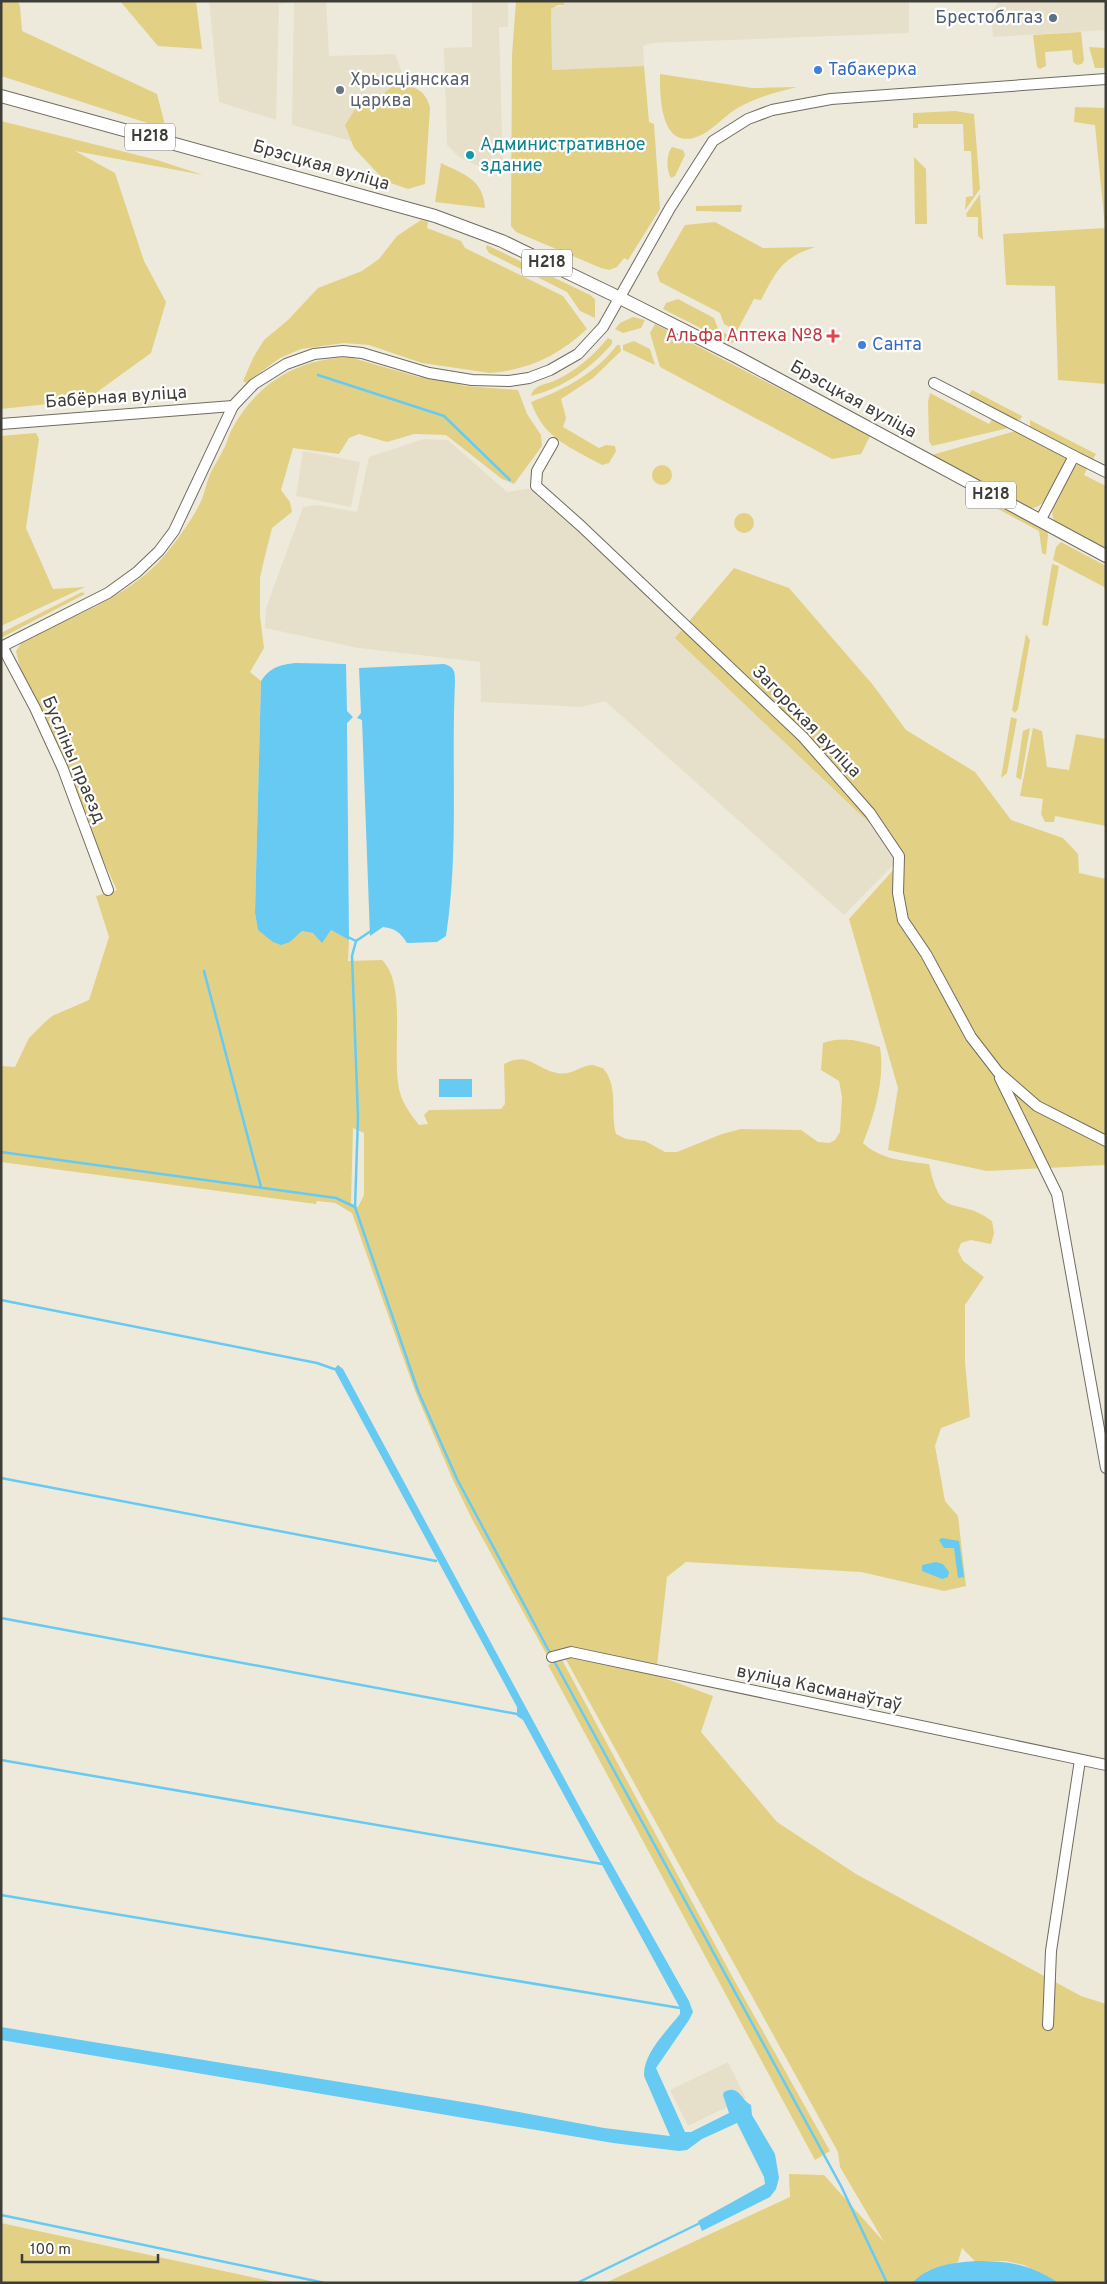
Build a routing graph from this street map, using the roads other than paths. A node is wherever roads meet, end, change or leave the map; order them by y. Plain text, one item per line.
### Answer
1 (1106, 79) edge
2 (1, 96) edge
3 (620, 298) junction
4 (934, 383) dead end
5 (233, 406) junction
6 (1, 424) edge
7 (553, 443) dead end
8 (1074, 456) junction
9 (1106, 472) edge
10 (1040, 521) junction
11 (1106, 556) edge
12 (1, 647) edge
13 (108, 890) dead end
14 (998, 1072) junction
15 (1106, 1142) edge
16 (1106, 1468) edge
17 (552, 1657) dead end
18 (1080, 1760) junction
19 (1106, 1765) edge
20 (1048, 2025) dead end

1 - 3 street
2 - 3 main road, Брэсцкая вуліца / Н218
3 - 5 street
3 - 10 main road, Брэсцкая вуліца / Н218
4 - 8 street
5 - 6 street, Бабёрная вуліца
5 - 12 street
7 - 14 street, Загорская вуліца
8 - 9 street
8 - 10 street
10 - 11 main road, Брэсцкая вуліца / Н218
12 - 13 street, Бусліны праезд
14 - 15 street, Загорская вуліца
14 - 16 street, Загорская вуліца
17 - 18 street, вуліца Касманаўтаў
18 - 19 street, вуліца Касманаўтаў
18 - 20 street

